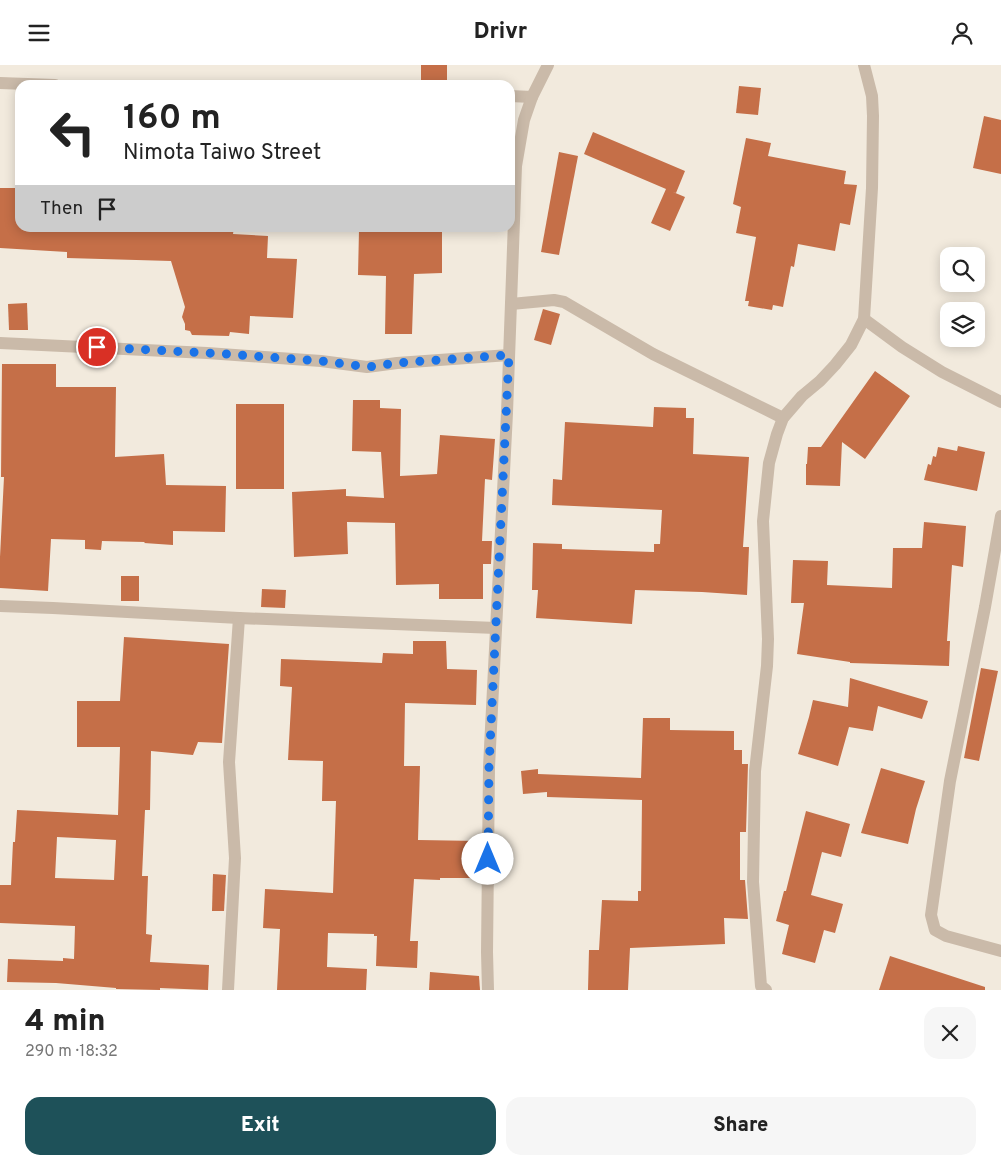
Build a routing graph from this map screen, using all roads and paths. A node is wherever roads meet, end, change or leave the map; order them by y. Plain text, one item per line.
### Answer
1 (548, 65) edge
2 (864, 65) edge
3 (0, 83) edge
4 (15, 84) edge
5 (515, 96) edge
6 (532, 97) junction
7 (515, 194) edge
8 (514, 232) edge
9 (511, 304) junction
10 (864, 319) junction
11 (0, 343) edge
12 (509, 355) junction
13 (1001, 401) edge
14 (783, 418) junction
15 (1001, 516) edge
16 (996, 565) edge
17 (0, 606) edge
18 (239, 617) junction
19 (496, 628) junction
20 (1001, 951) edge
21 (228, 990) edge
22 (488, 990) edge
23 (766, 990) edge

1 - 6 street
2 - 10 street
3 - 4 street
5 - 6 street
6 - 7 street
8 - 9 street
9 - 12 street
9 - 14 street
10 - 13 street
10 - 14 street
11 - 12 street
12 - 19 street
14 - 23 street
15 - 16 street
16 - 20 street
17 - 18 street
18 - 19 street
18 - 21 street
19 - 22 street

